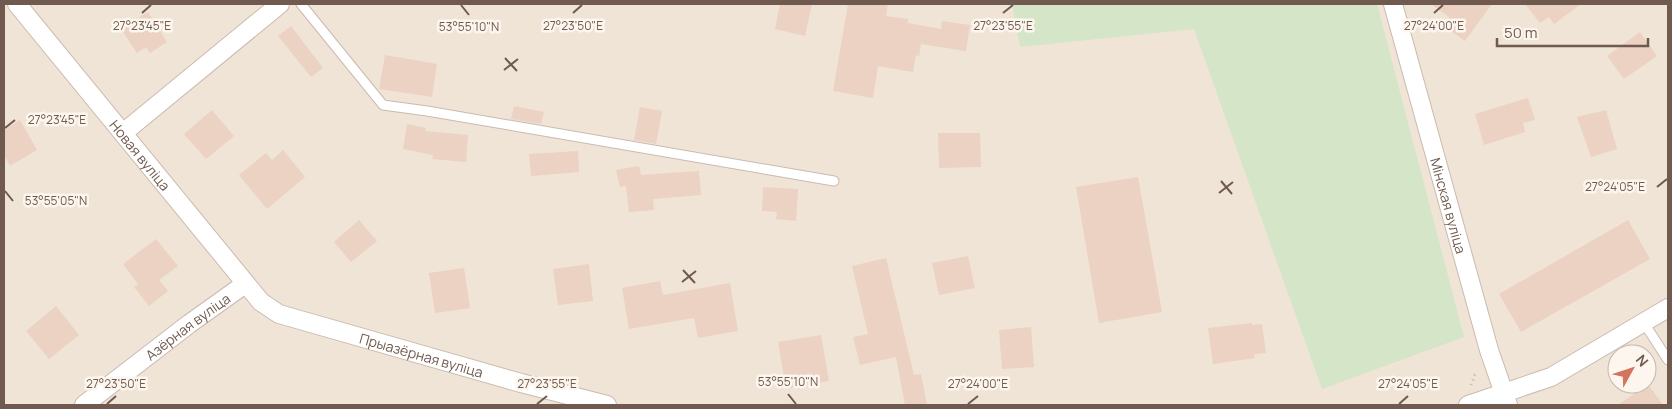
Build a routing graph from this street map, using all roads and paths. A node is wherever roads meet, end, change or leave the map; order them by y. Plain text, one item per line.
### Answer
1 (17, 4) edge
2 (280, 4) edge
3 (301, 4) edge
4 (1393, 4) edge
5 (123, 133) junction
6 (834, 181) dead end
7 (245, 284) junction
8 (1668, 308) edge
9 (1644, 323) junction
10 (1668, 360) edge
11 (1506, 399) edge
12 (84, 405) edge
13 (608, 405) edge
14 (1468, 405) edge

1 - 5 street, Новая вуліца
2 - 5 street
3 - 6 lane
4 - 11 street, Мінская вуліца
5 - 7 street, Новая вуліца
7 - 12 street, Азёрная вуліца
7 - 13 street, Прыазёрная вуліца
8 - 9 street
9 - 10 lane
9 - 11 street
11 - 14 street

